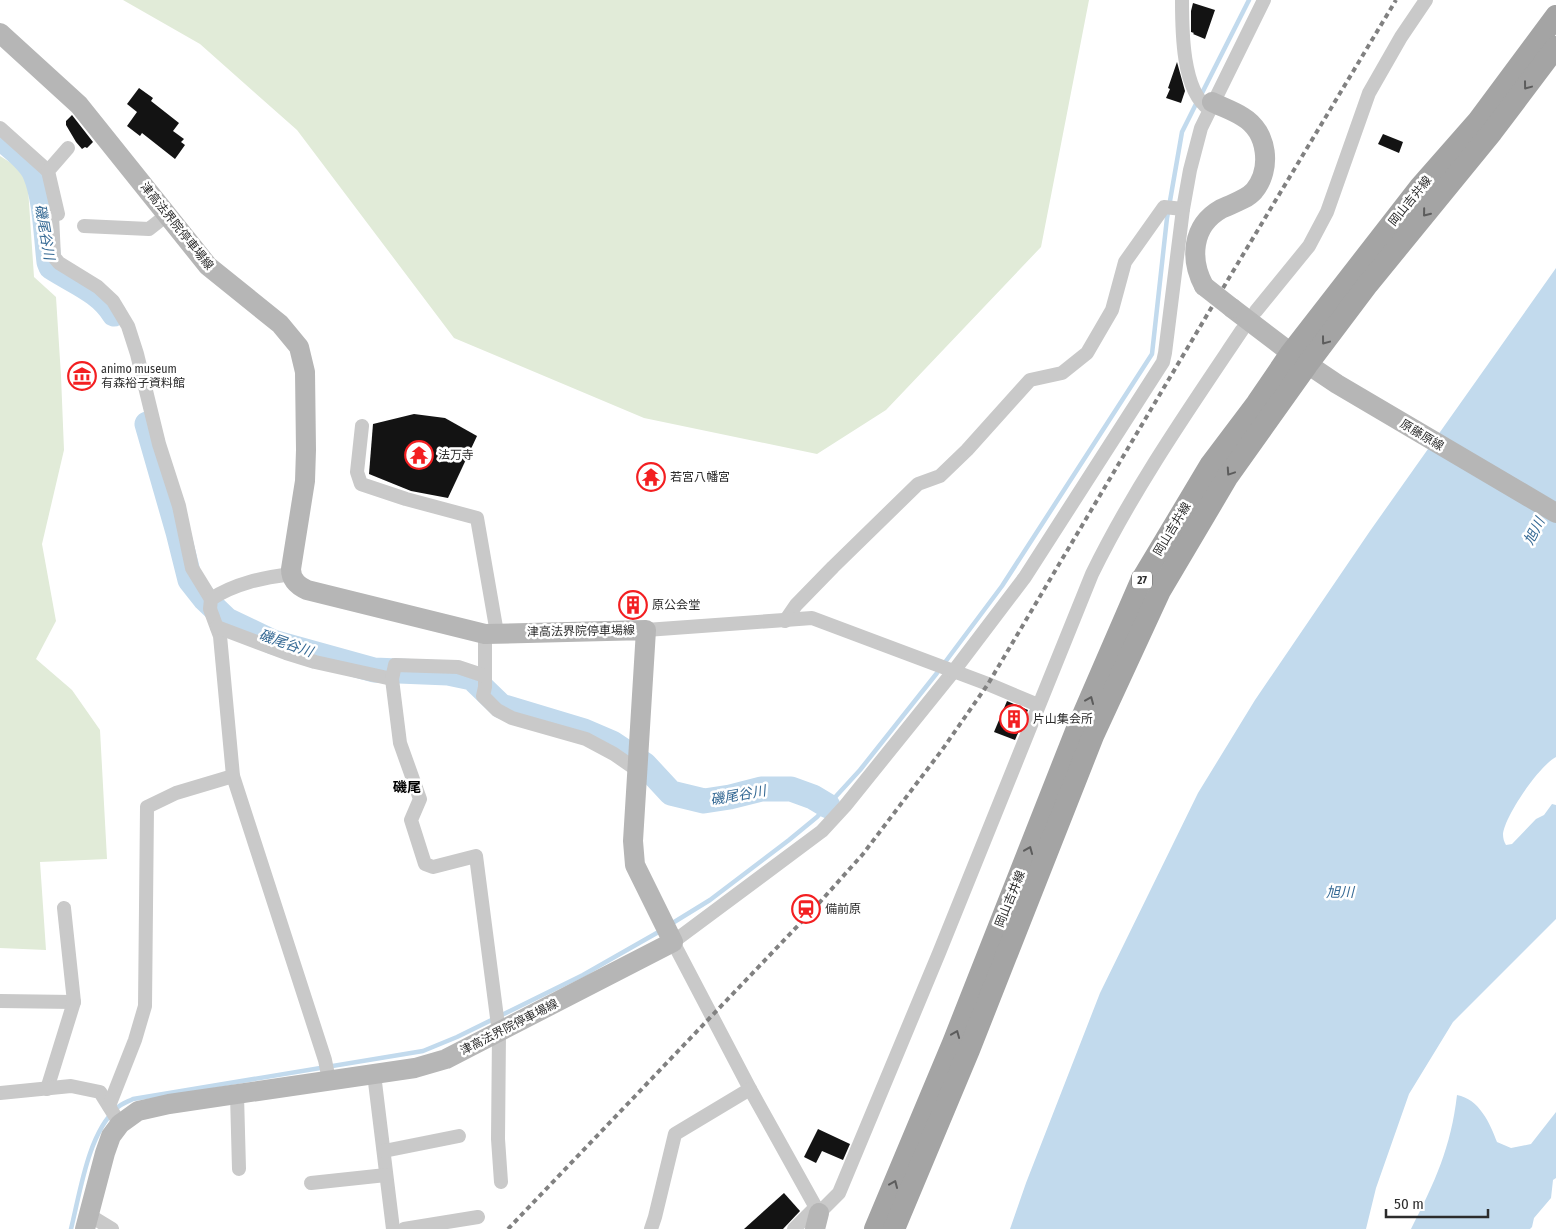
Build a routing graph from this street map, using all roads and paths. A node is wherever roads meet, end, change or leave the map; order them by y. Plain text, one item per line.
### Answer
1 (1182, 0) edge
2 (1264, 0) edge
3 (1426, 0) edge
4 (1556, 16) edge
5 (0, 33) edge
6 (1556, 46) edge
7 (1208, 106) junction
8 (0, 128) edge
9 (68, 148) dead end
10 (48, 171) junction
11 (1173, 208) junction
12 (168, 214) junction
13 (84, 226) dead end
14 (1256, 311) dead end
15 (1242, 330) dead end
16 (1299, 359) junction
17 (362, 426) dead end
18 (1556, 513) edge
19 (291, 574) junction
20 (211, 603) junction
21 (785, 621) junction
22 (217, 627) junction
23 (646, 630) junction
24 (491, 633) junction
25 (945, 669) junction
26 (393, 674) junction
27 (485, 685) junction
28 (1038, 705) junction
29 (638, 763) junction
30 (233, 776) junction
31 (64, 908) dead end
32 (668, 934) junction
33 (0, 1001) edge
34 (74, 1002) junction
35 (497, 1022) junction
36 (327, 1072) junction
37 (374, 1074) junction
38 (47, 1089) junction
39 (750, 1089) junction
40 (0, 1093) edge
41 (237, 1094) junction
42 (114, 1113) junction
43 (460, 1136) dead end
44 (384, 1151) junction
45 (239, 1169) dead end
46 (386, 1175) junction
47 (501, 1182) dead end
48 (311, 1183) dead end
49 (478, 1217) dead end
50 (816, 1217) edge
51 (87, 1222) edge
52 (112, 1229) edge
53 (393, 1229) edge
54 (404, 1229) edge
55 (651, 1229) edge
56 (794, 1229) edge
57 (875, 1229) edge
58 (894, 1229) edge

1 - 7 street
2 - 7 street
3 - 14 street
4 - 16 main road, 岡山吉井線 / 27
5 - 12 main road, 津高法界院停車場線
6 -> 16 main road, 岡山吉井線 / 27
7 - 11 street
7 - 16 main road, 原藤原線, bridge
8 - 10 street
9 - 10 street
10 - 20 street
11 - 21 street
11 - 25 street
12 - 13 street
12 - 19 main road, 津高法界院停車場線
15 - 28 street
16 - 18 main road, 原藤原線
57 -> 16 main road, 岡山吉井線 / 27
16 -> 58 main road, 岡山吉井線 / 27
17 - 24 street
19 - 20 street
19 - 24 main road, 津高法界院停車場線
20 - 22 street
21 - 23 street
21 - 25 street
22 - 26 street
22 - 30 street
23 - 24 main road, 津高法界院停車場線
23 - 29 main road, 津高法界院停車場線
24 - 27 street
25 - 28 street
25 - 32 street
26 - 27 street
26 - 35 street
27 - 29 street
28 - 50 street
29 - 32 main road, 津高法界院停車場線
30 - 36 street
30 - 42 street
31 - 34 street
32 - 35 main road, 津高法界院停車場線
32 - 39 street
33 - 34 street
34 - 38 street
35 - 37 main road, 津高法界院停車場線
35 - 47 street
36 - 37 main road, 津高法界院停車場線
36 - 41 main road, 津高法界院停車場線
37 - 44 street
38 - 40 street
38 - 42 street
39 - 50 street
39 - 55 street
41 - 42 main road, 津高法界院停車場線
41 - 45 street
42 - 51 main road, 津高法界院停車場線
43 - 44 street
44 - 46 street
46 - 48 street
46 - 53 street
49 - 54 street
50 - 56 street
51 - 52 street

